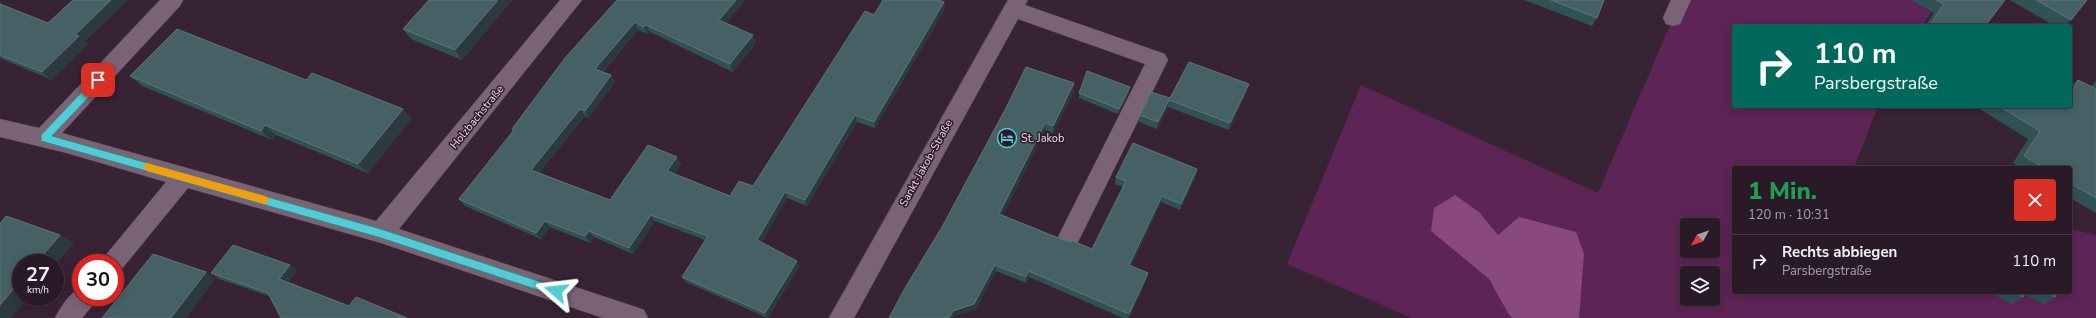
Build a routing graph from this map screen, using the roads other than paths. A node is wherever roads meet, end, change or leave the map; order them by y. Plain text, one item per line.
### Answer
1 (173, 0) edge
2 (572, 0) edge
3 (1681, 0) edge
4 (1015, 4) edge
5 (1673, 18) dead end
6 (0, 128) edge
7 (44, 138) junction
8 (184, 177) junction
9 (381, 233) junction
10 (1069, 237) dead end
11 (120, 254) edge
12 (77, 306) edge
13 (67, 318) edge
14 (636, 318) edge
15 (841, 318) edge

1 - 7 street
2 - 9 street, Holzbachstraße
3 - 5 street
4 - 10 street, Sankt-Jakob-Straße
4 - 15 street, Sankt-Jakob-Straße
6 - 7 street
7 - 8 street
8 - 9 street
8 - 11 street
9 - 14 street
12 - 13 street

